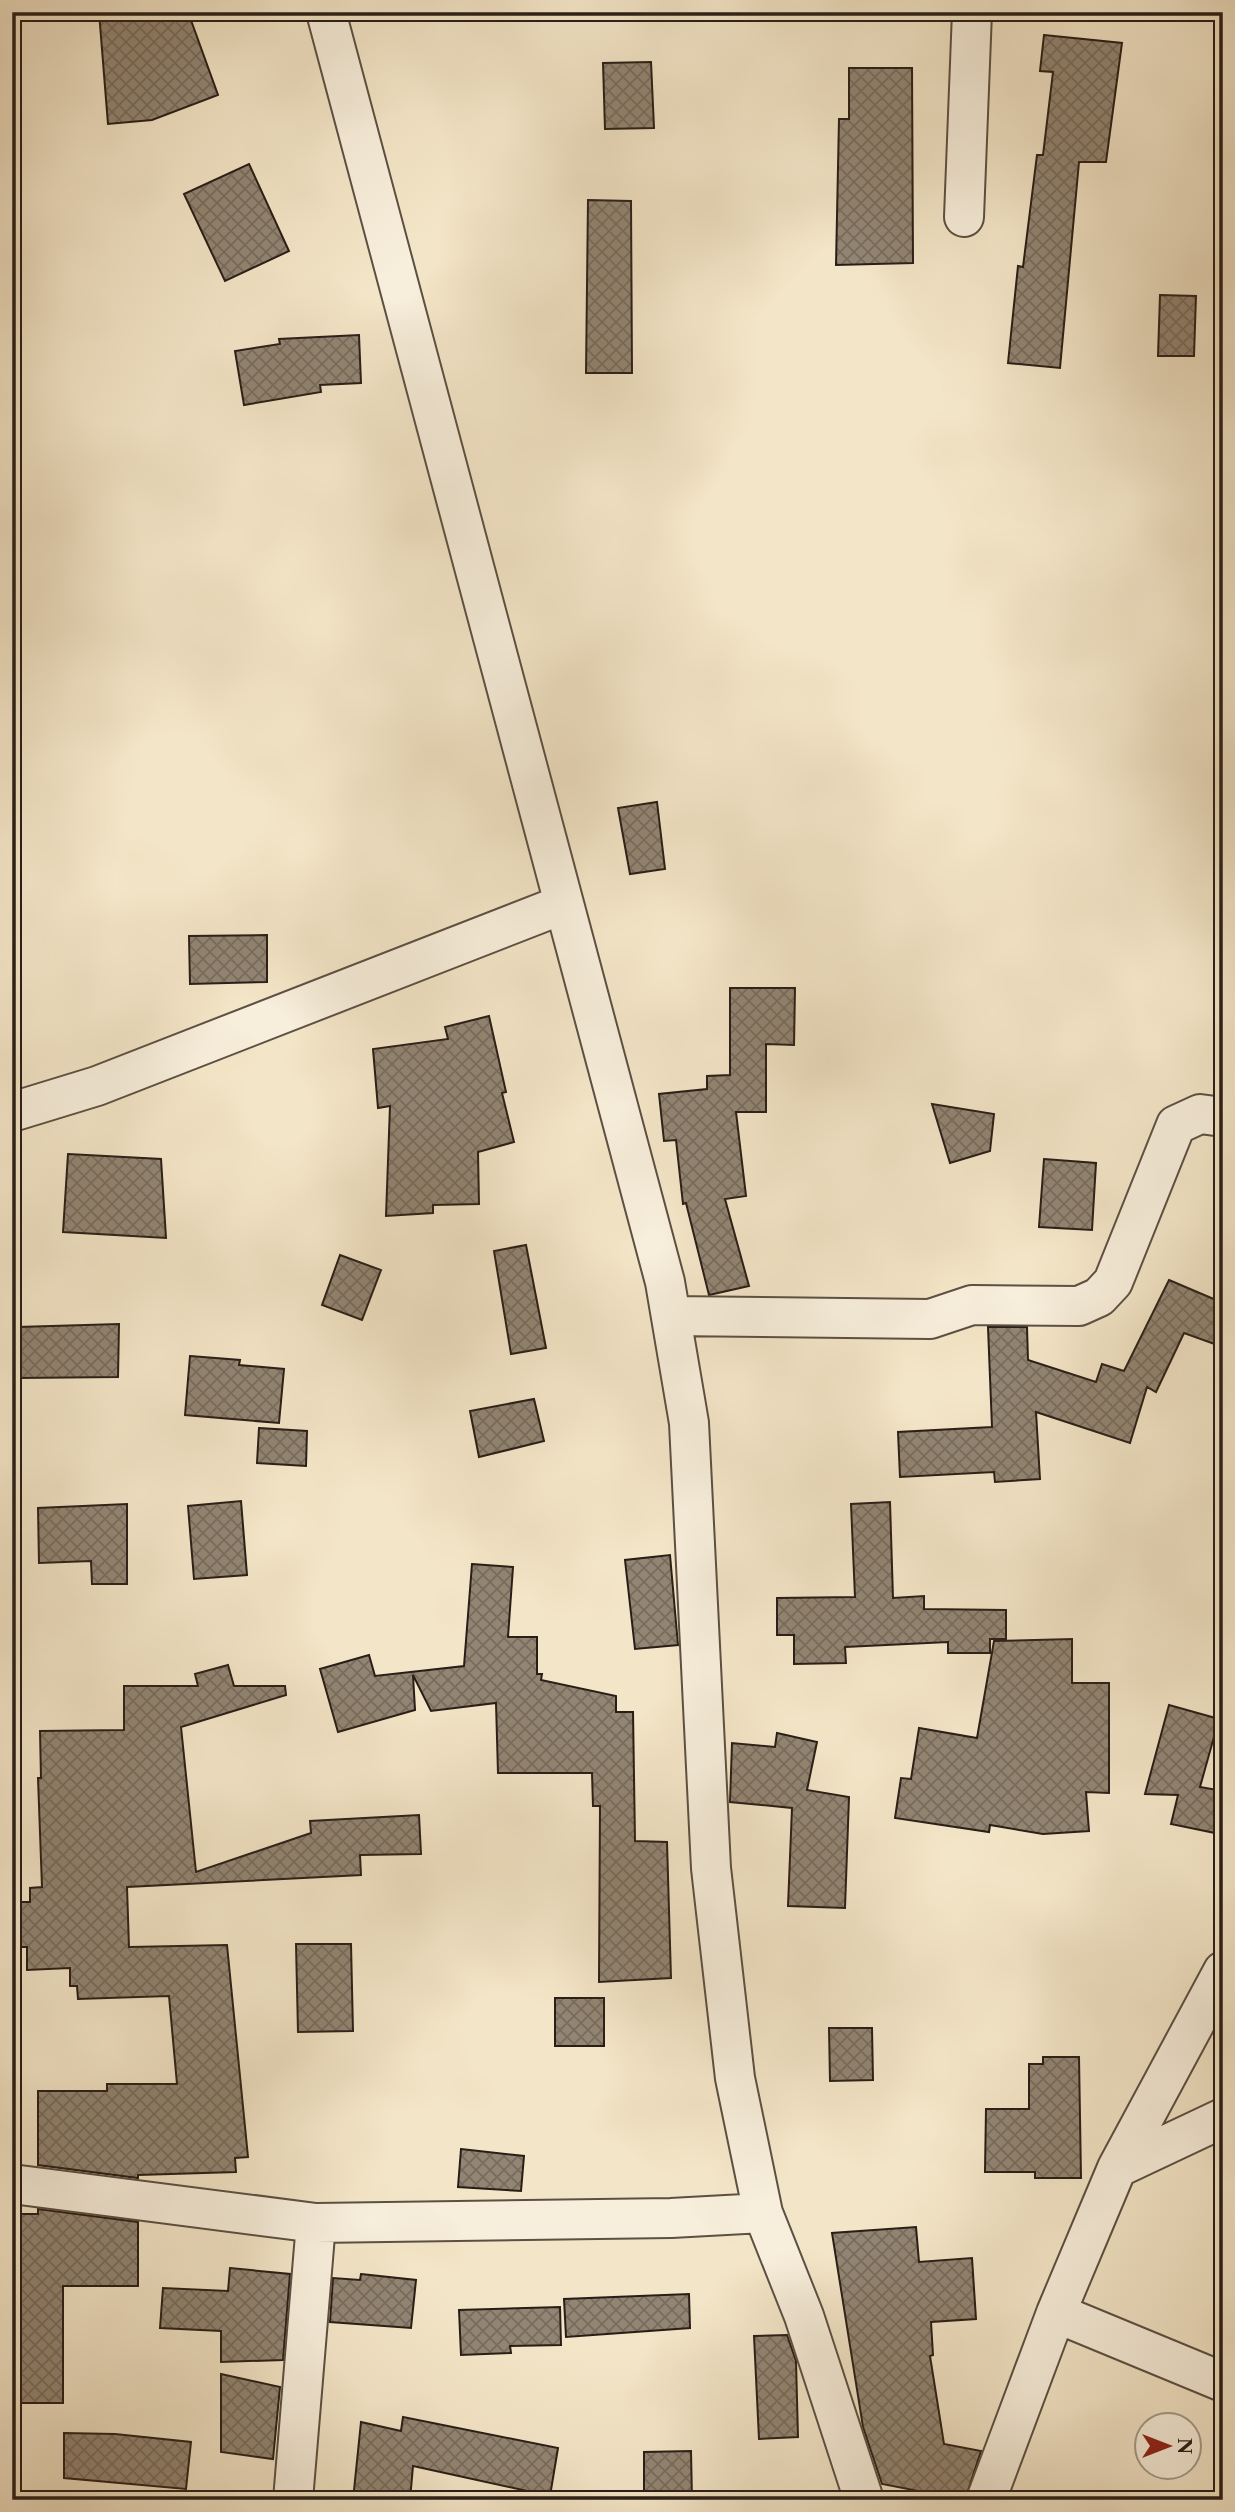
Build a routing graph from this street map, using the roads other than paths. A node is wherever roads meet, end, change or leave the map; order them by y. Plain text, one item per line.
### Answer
1 (326, 12) edge
2 (972, 12) edge
3 (964, 217) dead end
4 (564, 904) junction
5 (12, 1112) edge
6 (1223, 1116) edge
7 (671, 1316) junction
8 (1223, 1971) edge
9 (1223, 2118) edge
10 (1117, 2168) junction
11 (12, 2184) edge
12 (763, 2213) junction
13 (316, 2223) junction
14 (1056, 2312) junction
15 (1223, 2382) edge
16 (293, 2500) edge
17 (864, 2500) edge
18 (986, 2500) edge

1 - 4 street
2 - 3 street
4 - 5 street
4 - 7 street
6 - 7 street
7 - 12 street
8 - 10 street
9 - 10 street
10 - 14 street
11 - 13 street
12 - 13 street
12 - 17 street
13 - 16 street
14 - 15 street
14 - 18 street

